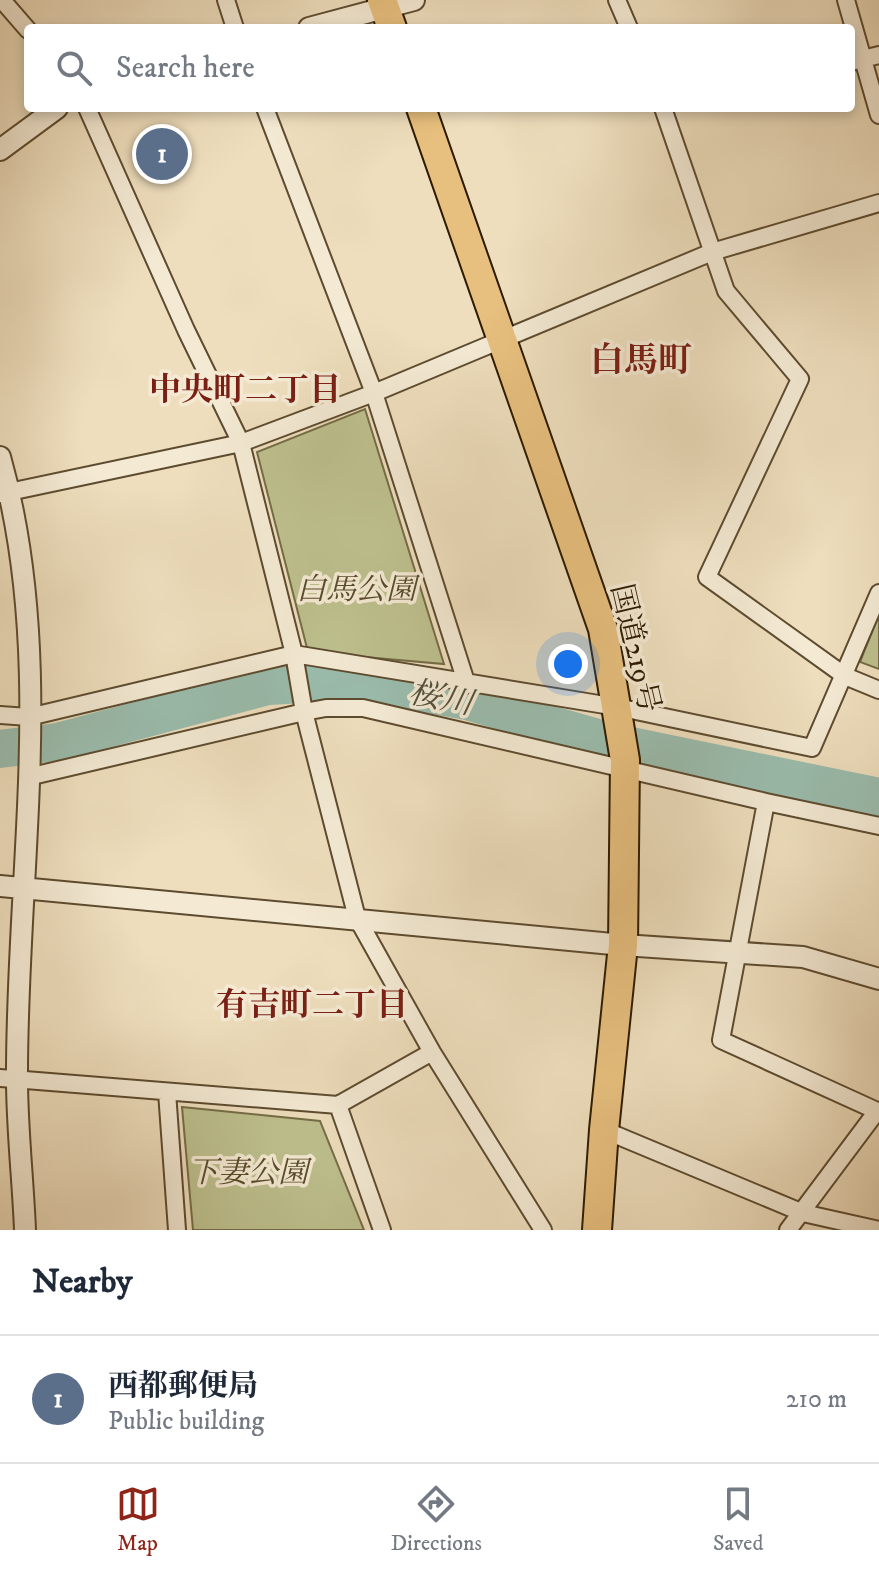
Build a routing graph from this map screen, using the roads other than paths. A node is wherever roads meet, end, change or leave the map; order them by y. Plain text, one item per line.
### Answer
1 (2, 0) edge
2 (226, 0) edge
3 (414, 0) edge
4 (617, 0) edge
5 (846, 0) edge
6 (387, 12) edge
7 (234, 24) edge
8 (328, 24) edge
9 (627, 24) edge
10 (850, 24) edge
11 (24, 25) edge
12 (879, 55) edge
13 (856, 60) edge
14 (52, 112) edge
15 (89, 112) edge
16 (267, 112) edge
17 (422, 112) edge
18 (664, 112) edge
19 (879, 115) edge
20 (0, 150) edge
21 (879, 203) edge
22 (712, 252) junction
23 (502, 340) junction
24 (374, 393) junction
25 (241, 443) junction
26 (0, 457) edge
27 (5, 493) edge
28 (879, 593) edge
29 (295, 660) junction
30 (845, 676) junction
31 (467, 685) junction
32 (879, 690) edge
33 (303, 707) junction
34 (618, 711) junction
35 (0, 715) edge
36 (29, 720) junction
37 (625, 765) junction
38 (28, 773) junction
39 (766, 802) junction
40 (879, 826) edge
41 (0, 886) edge
42 (24, 888) junction
43 (357, 918) junction
44 (623, 945) junction
45 (738, 952) junction
46 (879, 979) edge
47 (432, 1052) junction
48 (8, 1079) edge
49 (167, 1092) junction
50 (338, 1105) junction
51 (604, 1130) junction
52 (803, 1213) junction
53 (25, 1230) edge
54 (177, 1230) edge
55 (382, 1230) edge
56 (543, 1230) edge
57 (597, 1230) edge
58 (788, 1230) edge
59 (878, 1230) edge

1 - 11 street
2 - 7 street
3 - 6 street
4 - 9 street
5 - 10 street
6 - 8 street
12 - 13 street
13 - 19 street
14 - 20 street
15 - 25 street
16 - 24 street
17 - 23 highway, 国道219号
18 - 22 street
21 - 22 street
22 - 23 street
22 - 30 street
23 - 24 street
23 - 34 highway, 国道219号
24 - 25 street
24 - 31 street
25 - 27 street
25 - 29 street
26 - 27 street
27 - 36 street
28 - 30 street
29 - 31 street
29 - 33 street
29 - 36 street
30 - 32 street
30 - 34 street
31 - 34 street
33 - 37 street
33 - 38 street
33 - 43 street
34 - 37 highway, 国道219号
35 - 36 street
36 - 38 street
37 - 39 street
37 - 44 highway, 国道219号
38 - 42 street
39 - 40 street
39 - 45 street
41 - 42 street
42 - 43 street
42 - 48 street
43 - 44 street
43 - 47 street
44 - 45 street
44 - 51 highway, 国道219号
45 - 46 street
45 - 52 street
47 - 50 street
47 - 56 street
48 - 49 street
48 - 53 street
49 - 50 street
49 - 54 street
50 - 55 street
51 - 52 street
51 - 57 highway, 国道219号
52 - 58 street
52 - 59 street

